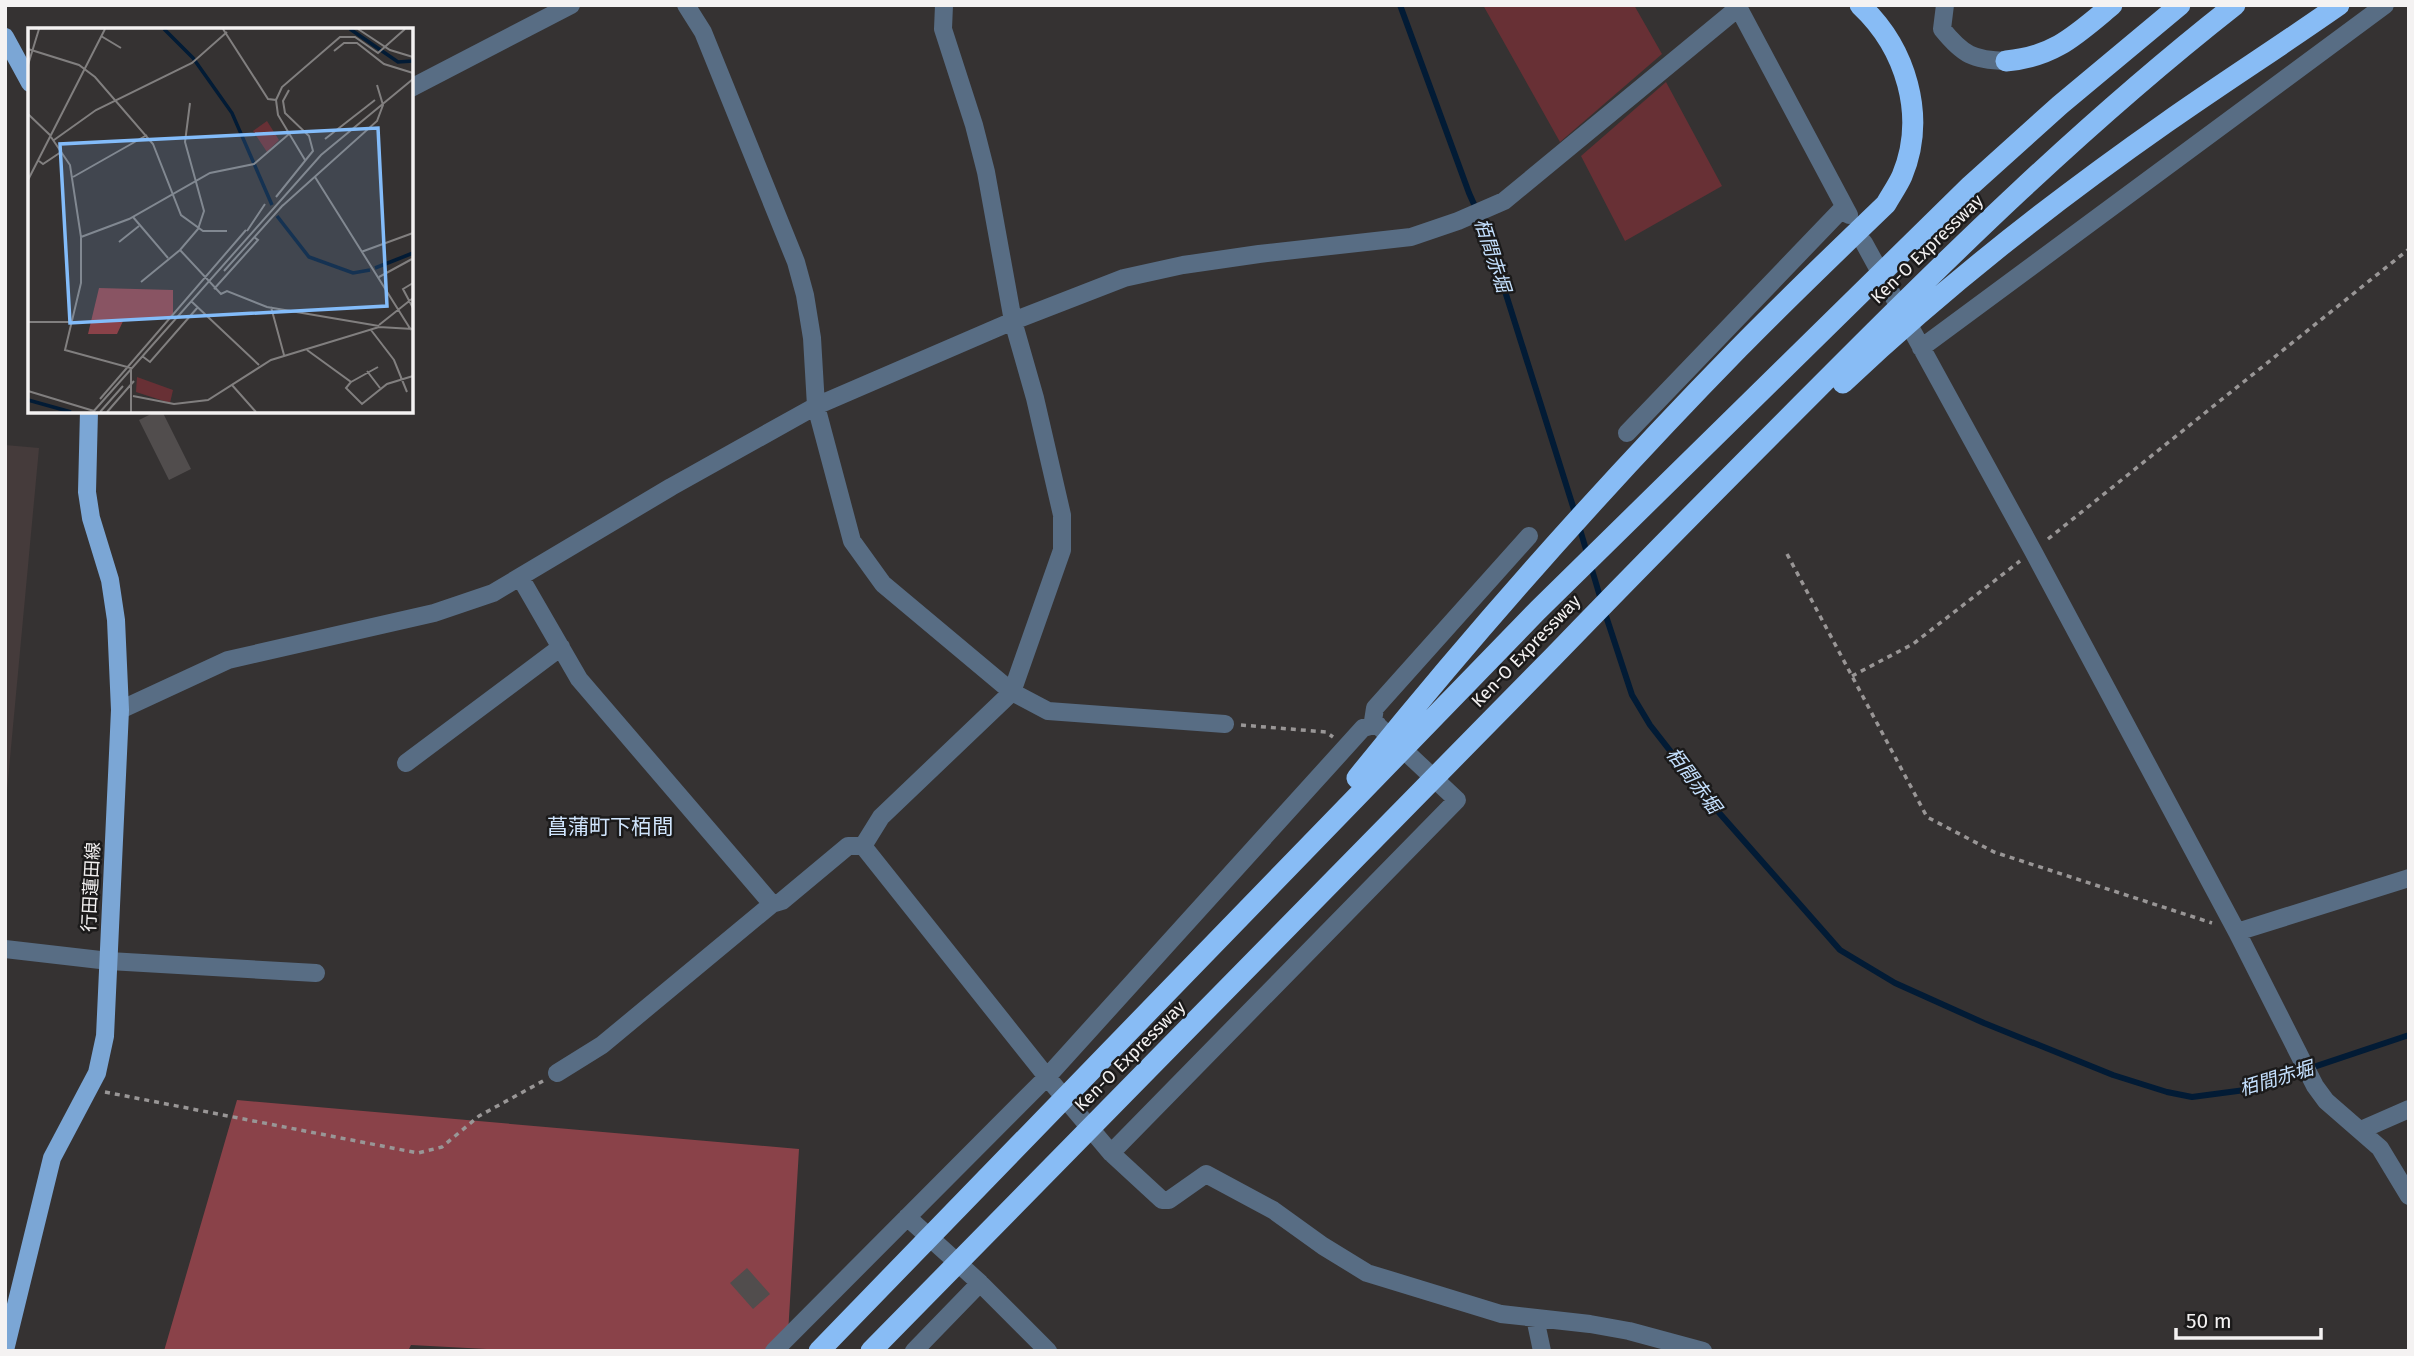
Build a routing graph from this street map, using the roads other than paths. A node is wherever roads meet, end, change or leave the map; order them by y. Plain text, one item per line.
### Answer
1 (571, 5) edge
2 (686, 5) edge
3 (944, 5) edge
4 (1860, 5) edge
5 (1945, 5) edge
6 (2112, 5) edge
7 (2180, 5) edge
8 (2235, 5) edge
9 (2339, 5) edge
10 (2385, 5) edge
11 (1737, 7) edge
12 (8, 48) edge
13 (2006, 61) joint
14 (28, 80) edge
15 (413, 87) edge
16 (1864, 243) dead end
17 (1013, 321) junction
18 (1921, 348) junction
19 (816, 406) junction
20 (89, 413) edge
21 (1627, 433) dead end
22 (1529, 536) dead end
23 (1635, 572) junction
24 (520, 578) junction
25 (561, 647) junction
26 (1012, 692) junction
27 (120, 710) junction
28 (1225, 724) road end
29 (1377, 724) junction
30 (406, 762) dead end
31 (863, 846) junction
32 (2409, 878) edge
33 (1272, 883) junction
34 (772, 904) junction
35 (2237, 932) junction
36 (5, 949) edge
37 (109, 961) junction
38 (316, 973) dead end
39 (557, 1073) road end
40 (1047, 1077) junction
41 (2409, 1109) edge
42 (2361, 1130) junction
43 (1111, 1153) junction
44 (2409, 1196) edge
45 (907, 1217) junction
46 (980, 1283) junction
47 (1535, 1318) junction
48 (5, 1350) edge
49 (775, 1351) edge
50 (819, 1351) edge
51 (871, 1351) edge
52 (914, 1351) edge
53 (1048, 1351) edge
54 (1542, 1351) edge
55 (1703, 1351) edge

1 - 15 street
2 - 19 street
3 - 17 street
4 - 33 highway
5 - 13 street
6 - 13 highway
7 - 33 highway, Ken-O Expressway
8 - 23 highway, Ken-O Expressway
9 - 23 highway
10 - 18 street
11 - 17 street
11 - 21 street
12 - 14 main road
16 - 18 street
17 - 19 street
17 - 26 street
18 - 35 street
19 - 24 street
19 - 26 street
20 - 27 main road, 行田蓮田線
22 - 29 street
23 - 51 highway, Ken-O Expressway
24 - 25 street
24 - 27 street
25 - 30 street
25 - 34 street
26 - 28 street
26 - 31 street
27 - 37 main road, 行田蓮田線
29 - 40 street
29 - 43 street
31 - 34 street
31 - 40 street
32 - 35 street
33 - 50 highway, Ken-O Expressway
34 - 39 street
35 - 42 street
36 - 37 street
37 - 38 street
37 - 48 main road, 行田蓮田線
40 - 43 street
40 - 45 street
41 - 42 street
42 - 44 street
43 - 47 street
45 - 46 street
45 - 49 street
46 - 52 street
46 - 53 street
47 - 54 street
47 - 55 street

